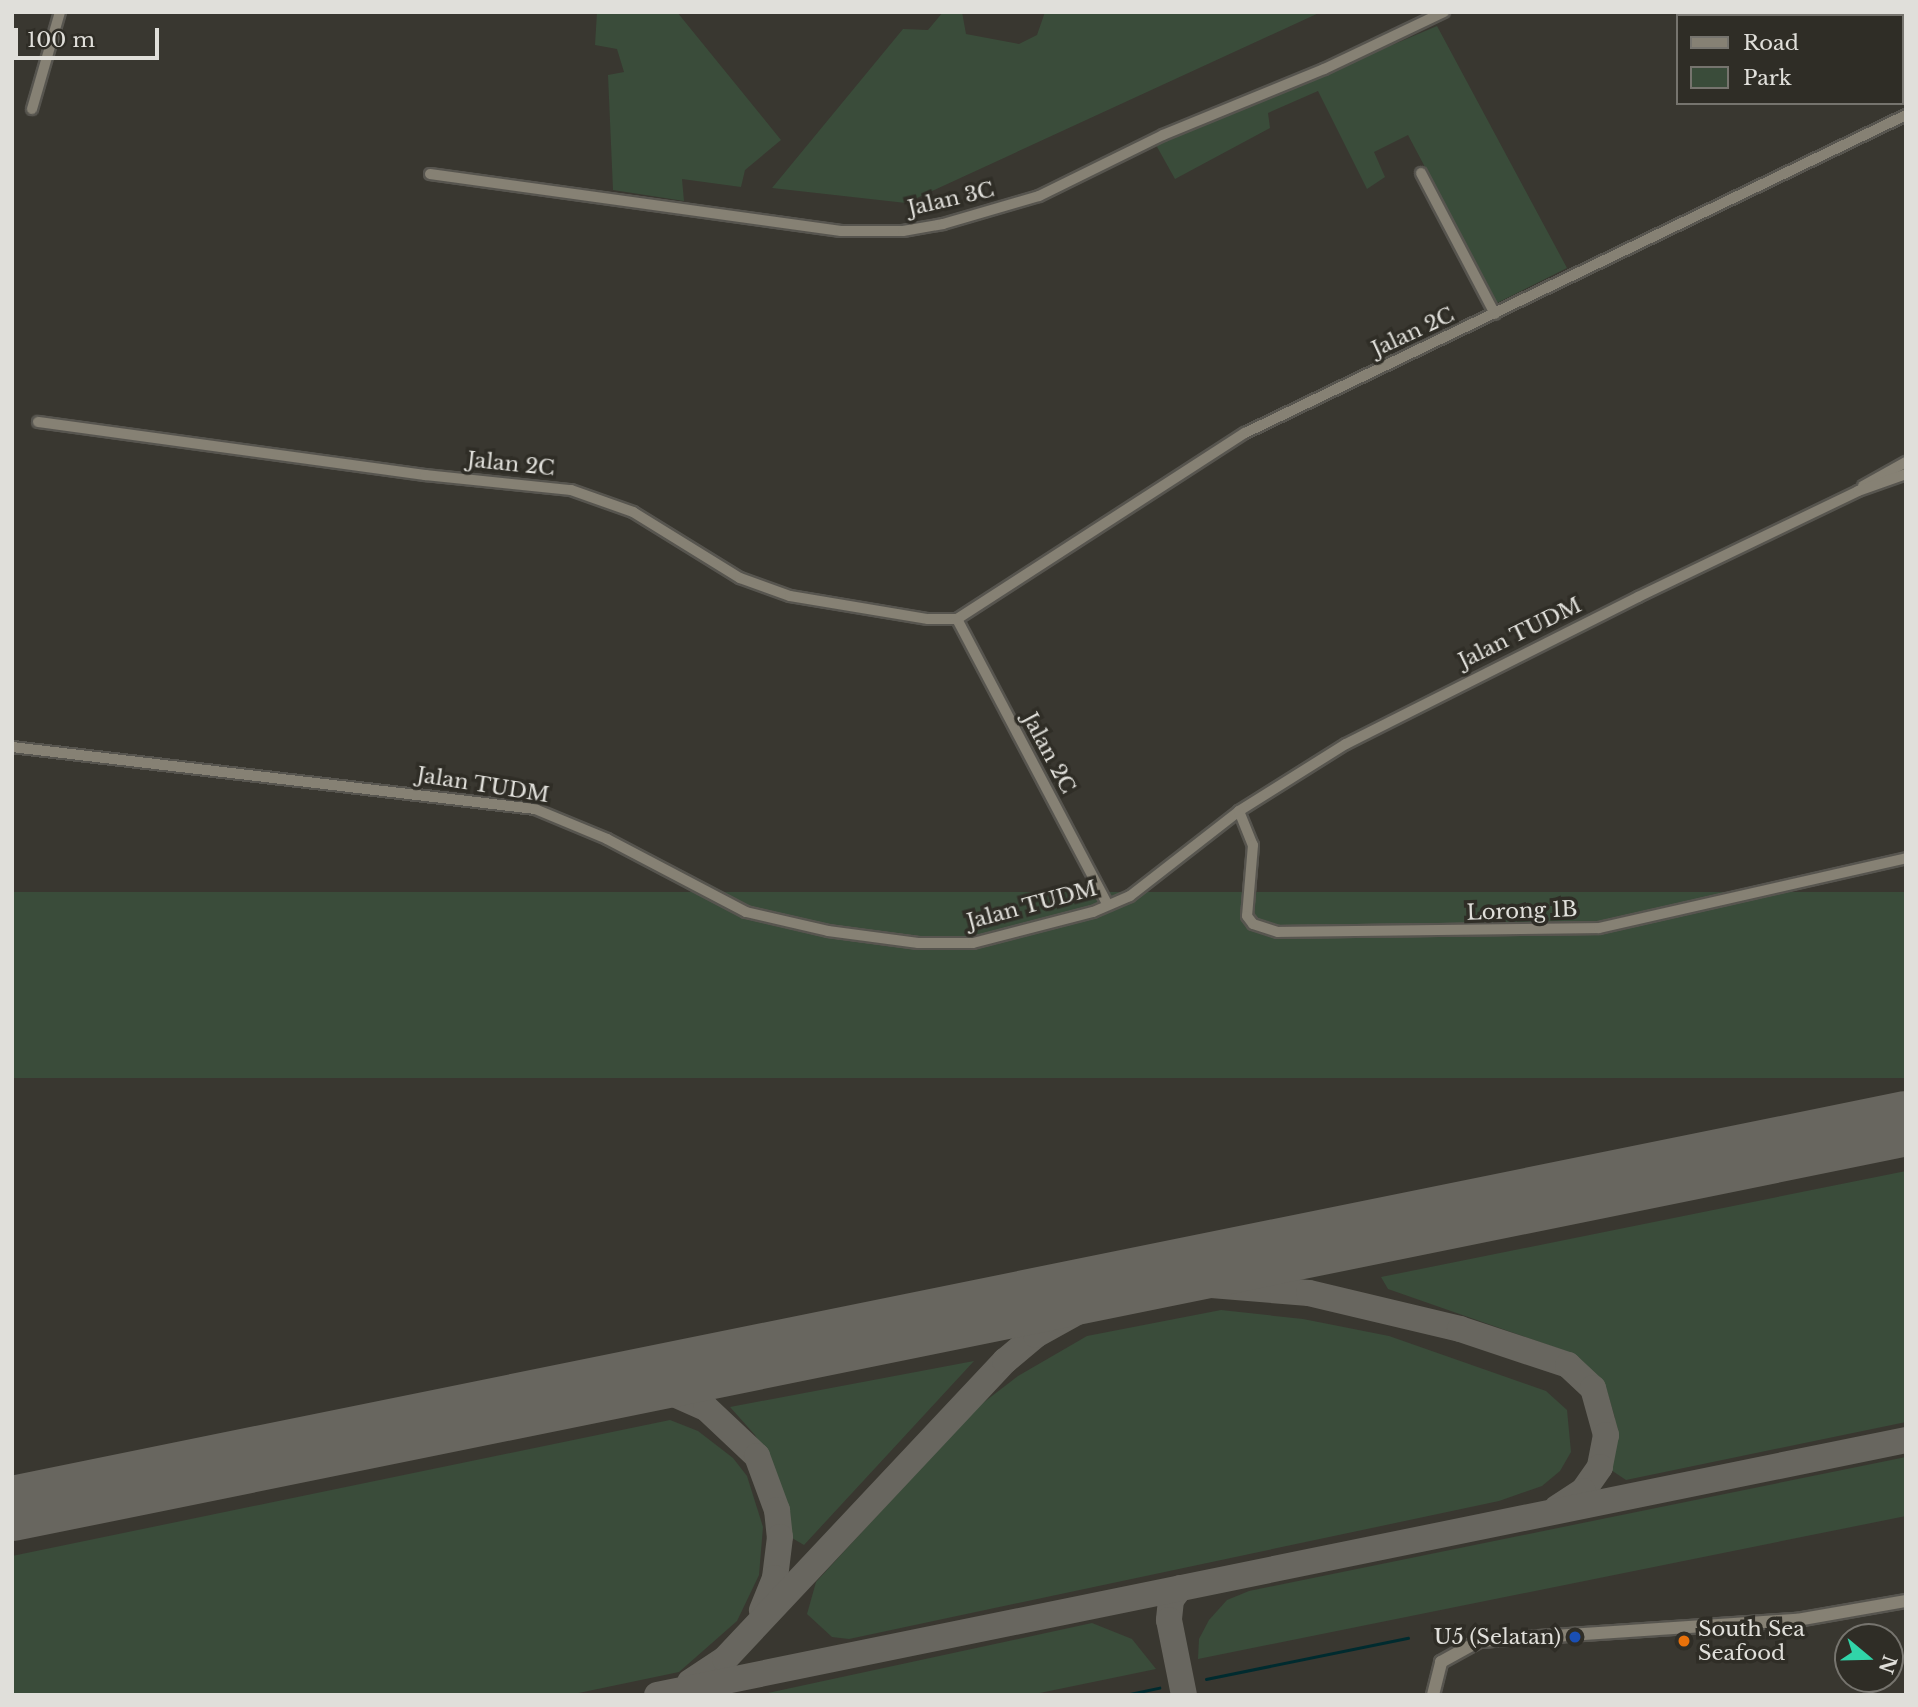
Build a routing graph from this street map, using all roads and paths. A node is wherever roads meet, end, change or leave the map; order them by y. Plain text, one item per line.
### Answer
1 (60, 12) edge
2 (1444, 12) edge
3 (32, 109) dead end
4 (1906, 115) edge
5 (1421, 173) dead end
6 (430, 174) dead end
7 (1494, 314) junction
8 (38, 422) dead end
9 (1906, 462) edge
10 (1906, 474) edge
11 (1858, 491) junction
12 (957, 620) junction
13 (12, 747) edge
14 (1238, 811) junction
15 (1906, 859) edge
16 (1108, 905) junction
17 (1906, 1601) edge
18 (1433, 1695) edge

1 - 3 street
2 - 6 street, Jalan 3C
4 - 7 street, Jalan 2C
5 - 7 street
7 - 12 street, Jalan 2C
8 - 12 street, Jalan 2C
9 - 11 street, Jalan TUDM
10 - 11 street, Jalan TUDM
11 - 14 street, Jalan TUDM
12 - 16 street, Jalan 2C
13 - 16 street, Jalan TUDM
14 - 15 street, Lorong 1B
14 - 16 street, Jalan TUDM
17 - 18 street

